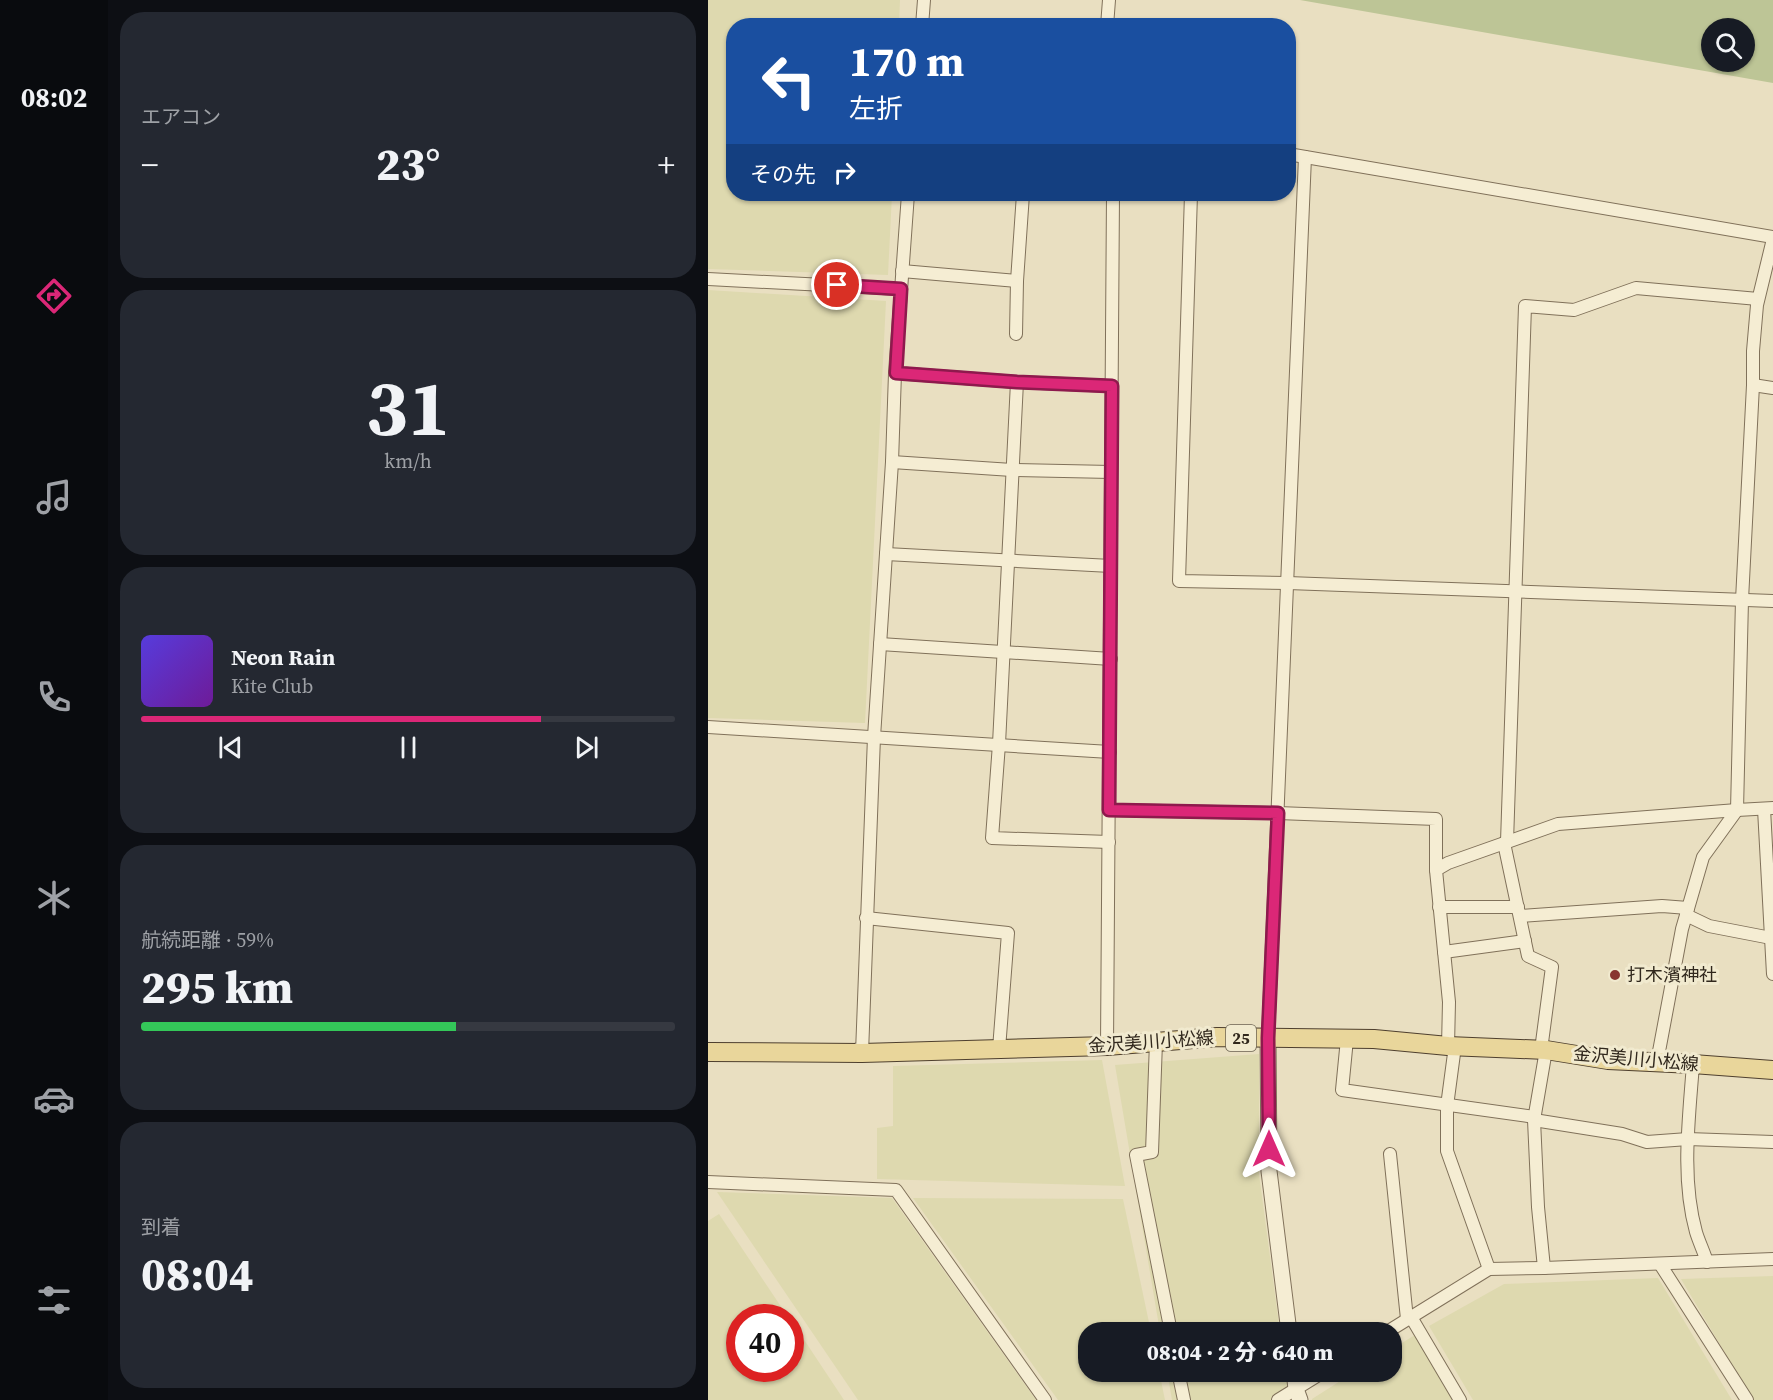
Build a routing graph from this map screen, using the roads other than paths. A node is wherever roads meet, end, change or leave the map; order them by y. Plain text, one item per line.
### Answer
1 (924, 0) edge
2 (1109, 0) edge
3 (923, 18) edge
4 (1108, 18) edge
5 (1296, 155) edge
6 (1305, 157) junction
7 (907, 201) edge
8 (1023, 201) edge
9 (1113, 201) edge
10 (1191, 201) edge
11 (1773, 238) edge
12 (902, 271) junction
13 (708, 279) edge
14 (1017, 281) junction
15 (901, 289) junction
16 (1758, 299) junction
17 (1016, 334) dead end
18 (896, 373) junction
19 (1017, 382) junction
20 (1753, 385) junction
21 (1112, 386) junction
22 (1773, 388) edge
23 (892, 462) junction
24 (1012, 470) junction
25 (1112, 472) junction
26 (886, 554) junction
27 (1009, 561) junction
28 (1111, 566) junction
29 (1288, 583) junction
30 (1515, 591) junction
31 (1742, 600) junction
32 (1773, 601) edge
33 (880, 644) junction
34 (1004, 653) junction
35 (1110, 658) junction
36 (708, 727) edge
37 (874, 737) junction
38 (999, 744) junction
39 (1110, 752) junction
40 (1769, 809) edge
41 (1109, 810) junction
42 (1737, 810) junction
43 (1278, 813) junction
44 (1109, 842) junction
45 (1506, 842) junction
46 (1770, 857) edge
47 (1436, 870) junction
48 (1439, 907) junction
49 (1519, 911) junction
50 (1687, 911) junction
51 (866, 918) junction
52 (1771, 938) junction
53 (1525, 941) junction
54 (1444, 952) junction
55 (1772, 956) edge
56 (1773, 974) edge
57 (1268, 1038) junction
58 (1347, 1039) junction
59 (1156, 1042) junction
60 (1107, 1046) junction
61 (1451, 1046) junction
62 (999, 1049) junction
63 (858, 1050) junction
64 (1544, 1050) junction
65 (708, 1052) edge
66 (1657, 1062) junction
67 (1693, 1064) junction
68 (1773, 1070) edge
69 (1447, 1106) junction
70 (1534, 1119) junction
71 (1688, 1139) junction
72 (1773, 1142) edge
73 (1390, 1154) dead end
74 (708, 1182) edge
75 (1773, 1260) edge
76 (1707, 1262) junction
77 (1660, 1264) junction
78 (1544, 1268) junction
79 (1488, 1269) junction
80 (1409, 1318) junction
81 (1169, 1322) edge
82 (1288, 1322) edge
83 (1402, 1322) edge
84 (1180, 1382) edge
85 (1313, 1382) edge
86 (1298, 1395) edge
87 (1045, 1400) edge
88 (1184, 1400) edge
89 (1278, 1400) edge
90 (1460, 1400) edge
91 (1747, 1400) edge

1 - 3 street
2 - 4 street
5 - 6 street
6 - 11 street
6 - 29 street
7 - 12 street
8 - 14 street
9 - 21 street
10 - 29 street
11 - 16 street
12 - 14 street
12 - 15 street
13 - 15 street
14 - 17 street
15 - 18 street
16 - 20 street
16 - 30 street
18 - 19 street
18 - 23 street
19 - 21 street
19 - 24 street
20 - 22 street
20 - 31 street
21 - 25 street
23 - 24 street
23 - 26 street
24 - 25 street
24 - 27 street
25 - 28 street
26 - 27 street
26 - 33 street
27 - 28 street
27 - 34 street
28 - 35 street
29 - 30 street
29 - 43 street
30 - 31 street
30 - 45 street
31 - 32 street
31 - 42 street
33 - 34 street
33 - 37 street
34 - 35 street
34 - 38 street
35 - 39 street
36 - 37 street
37 - 38 street
37 - 51 street
38 - 39 street
38 - 44 street
39 - 41 street
40 - 42 street
40 - 46 street
41 - 43 street
41 - 44 street
42 - 45 street
42 - 50 street
43 - 47 street
43 - 57 street
44 - 60 street
45 - 47 street
45 - 49 street
46 - 52 street
47 - 48 street
48 - 49 street
48 - 54 street
49 - 50 street
49 - 53 street
50 - 52 street
50 - 66 street
51 - 62 street
51 - 63 street
52 - 55 street
53 - 54 street
53 - 64 street
54 - 61 street
55 - 56 street
57 - 58 main road, 金沢美川小松線 / 25
57 - 59 main road, 金沢美川小松線 / 25
57 - 82 street
58 - 61 main road, 金沢美川小松線 / 25
58 - 69 street
59 - 60 main road, 金沢美川小松線 / 25
59 - 81 street
60 - 62 main road, 金沢美川小松線 / 25
61 - 64 main road, 金沢美川小松線 / 25
61 - 69 street
62 - 63 main road, 金沢美川小松線 / 25
63 - 65 main road, 金沢美川小松線 / 25
64 - 66 main road, 金沢美川小松線 / 25
64 - 70 street
66 - 67 main road, 金沢美川小松線 / 25
67 - 68 main road, 金沢美川小松線 / 25
67 - 71 street
69 - 70 street
69 - 79 street
70 - 71 street
70 - 78 street
71 - 72 street
71 - 76 street
73 - 80 street
74 - 87 street
75 - 76 street
76 - 77 street
77 - 78 street
77 - 91 street
78 - 79 street
79 - 80 street
80 - 83 street
80 - 90 street
84 - 88 street
85 - 86 street
86 - 89 street

